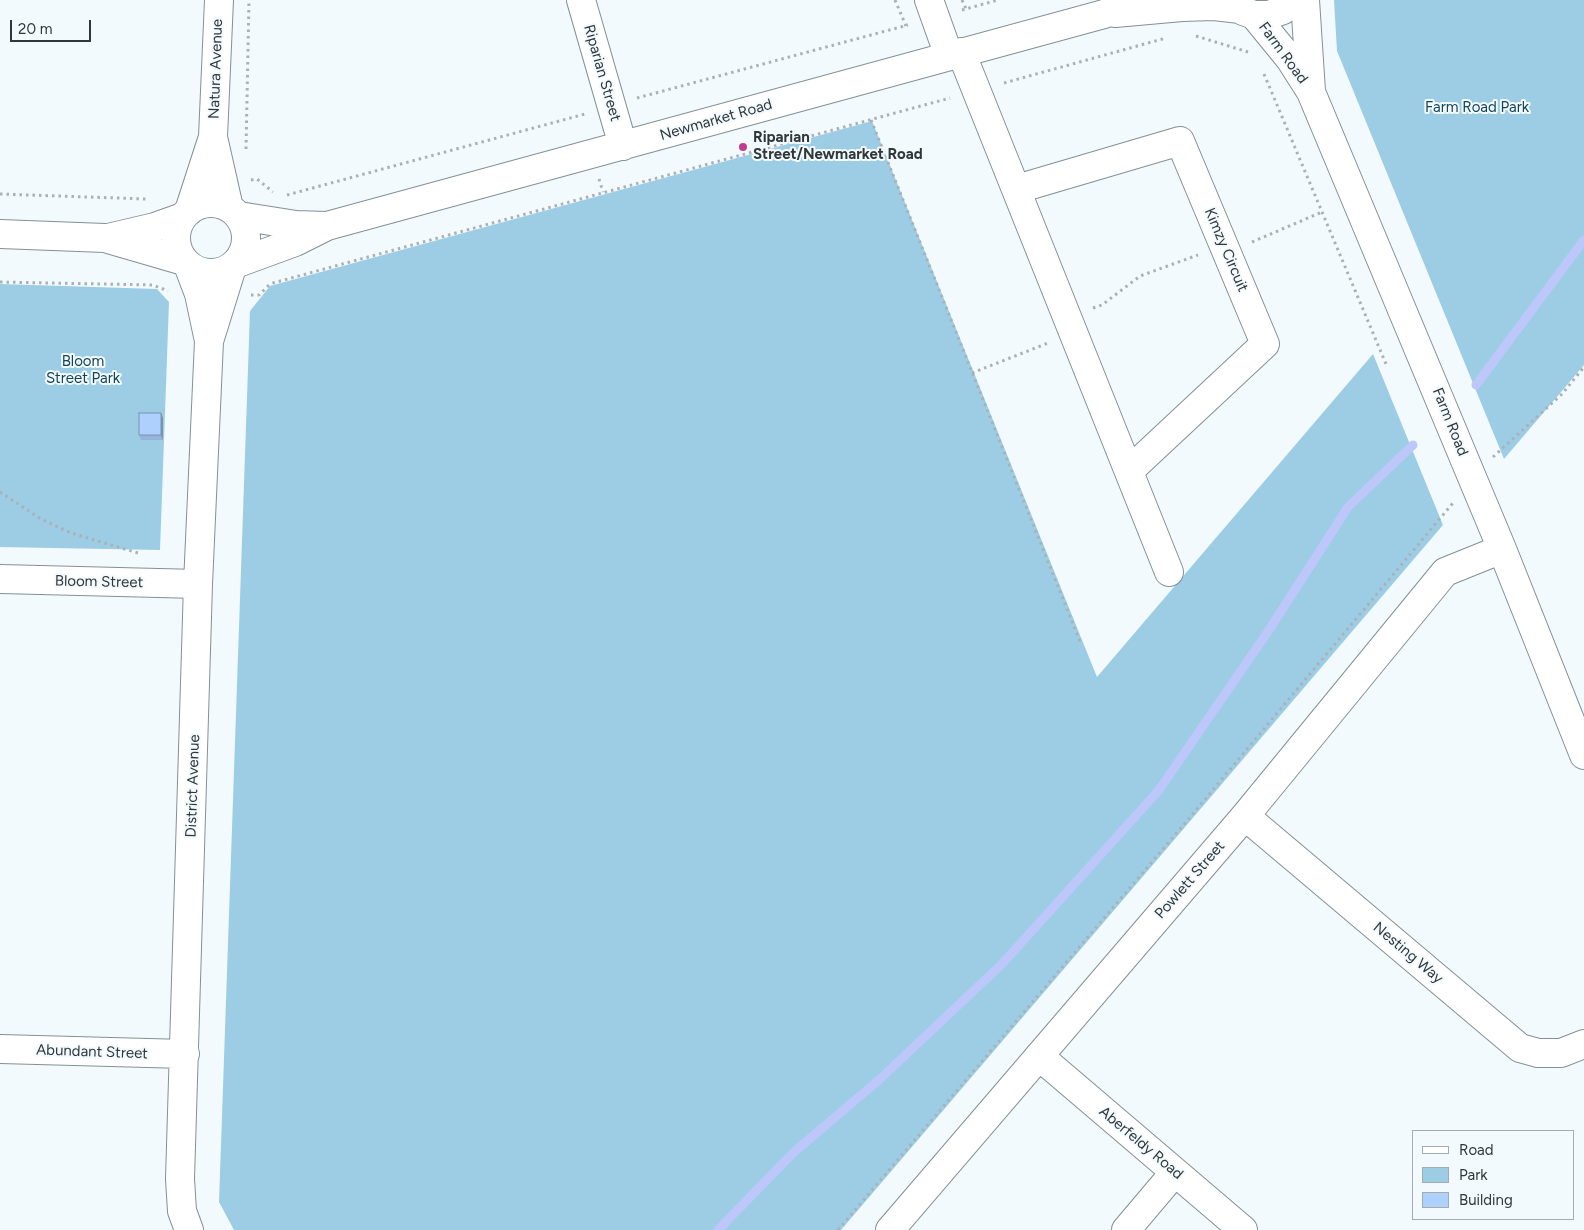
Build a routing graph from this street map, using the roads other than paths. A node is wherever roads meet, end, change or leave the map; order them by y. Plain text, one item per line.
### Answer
1 (219, 0) edge
2 (581, 0) edge
3 (929, 0) edge
4 (1135, 0) edge
5 (1296, 0) edge
6 (1305, 0) edge
7 (1241, 8) edge
8 (1104, 14) junction
9 (955, 54) junction
10 (1311, 92) junction
11 (213, 137) junction
12 (623, 146) junction
13 (1017, 189) junction
14 (234, 212) junction
15 (186, 214) junction
16 (327, 226) junction
17 (0, 234) edge
18 (104, 238) junction
19 (186, 263) junction
20 (234, 266) junction
21 (211, 294) junction
22 (1129, 471) junction
23 (1502, 549) junction
24 (1169, 572) dead end
25 (0, 579) edge
26 (198, 584) junction
27 (1584, 755) edge
28 (1245, 816) junction
29 (1584, 1044) edge
30 (0, 1049) edge
31 (185, 1054) junction
32 (1039, 1056) junction
33 (1175, 1172) junction
34 (189, 1230) edge
35 (890, 1230) edge
36 (1126, 1230) edge
37 (1243, 1230) edge

1 - 11 street, Natura Avenue
2 - 12 street, Riparian Street
3 - 9 street
4 - 8 street, Newmarket Road
5 - 7 street, Newmarket Road
6 - 10 street, Farm Road
7 - 8 street, Newmarket Road
7 - 10 street, Farm Road
8 - 9 street, Newmarket Road
9 - 12 street, Newmarket Road
9 - 13 street
10 - 23 street, Farm Road
11 - 14 street, Natura Avenue
11 - 15 street, Natura Avenue
12 - 16 street, Newmarket Road
13 - 22 street
13 - 22 street, Kimzy Circuit
14 - 15 street
14 - 16 street, Newmarket Road
14 - 20 street
15 - 18 street
15 - 19 street
16 - 20 street, Newmarket Road
17 - 18 street
18 - 19 street
19 - 20 street
19 - 21 street, District Avenue
20 - 21 street, District Avenue
21 - 26 street, District Avenue
22 - 24 street
23 - 27 street, Farm Road
23 - 28 street, Powlett Street
25 - 26 street, Bloom Street
26 - 31 street, District Avenue
28 - 29 street, Nesting Way
28 - 32 street, Powlett Street
30 - 31 street, Abundant Street
31 - 34 street, District Avenue
32 - 33 street, Aberfeldy Road
32 - 35 street, Powlett Street
33 - 36 street
33 - 37 street, Aberfeldy Road

